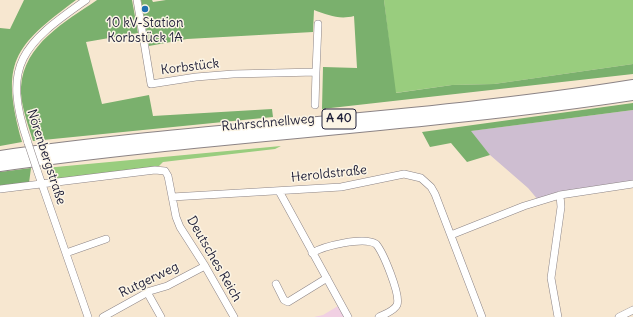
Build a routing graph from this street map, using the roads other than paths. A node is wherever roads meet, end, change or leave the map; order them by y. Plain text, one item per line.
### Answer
1 (86, 0) edge
2 (137, 0) edge
3 (318, 24) dead end
4 (316, 72) junction
5 (633, 85) edge
6 (633, 95) edge
7 (315, 105) dead end
8 (0, 156) edge
9 (0, 166) edge
10 (42, 184) junction
11 (632, 186) edge
12 (0, 190) edge
13 (279, 191) junction
14 (560, 195) junction
15 (172, 196) junction
16 (451, 235) junction
17 (106, 239) dead end
18 (66, 253) junction
19 (312, 253) junction
20 (205, 266) junction
21 (326, 278) junction
22 (276, 284) dead end
23 (147, 292) junction
24 (633, 310) edge
25 (88, 317) edge
26 (104, 317) edge
27 (161, 317) edge
28 (234, 317) edge
29 (348, 317) edge
30 (379, 317) edge
31 (482, 317) edge
32 (558, 317) edge
33 (619, 317) edge

1 - 10 street, Nörenbergstraße, bridge
2 - 4 street, Korbstück
3 - 4 street
4 - 7 street
5 - 8 highway, Ruhrschnellweg / A 40
6 - 9 highway, Ruhrschnellweg / A 40
10 - 12 street, Deutsches Reich
10 - 15 street, Deutsches Reich
10 - 18 street, Nörenbergstraße
11 - 14 street
13 - 15 street, Heroldstraße
13 - 16 street, Heroldstraße
13 - 19 street
14 - 16 street
14 - 32 street
15 - 20 street, Deutsches Reich
16 - 31 street, Heroldstraße
17 - 18 street
18 - 25 street, Nörenbergstraße
19 - 21 street
19 - 30 street
20 - 23 street, Rutgerweg
20 - 28 street, Deutsches Reich
21 - 22 street
21 - 29 street
23 - 26 street, Rutgerweg
23 - 27 street
24 - 33 street

